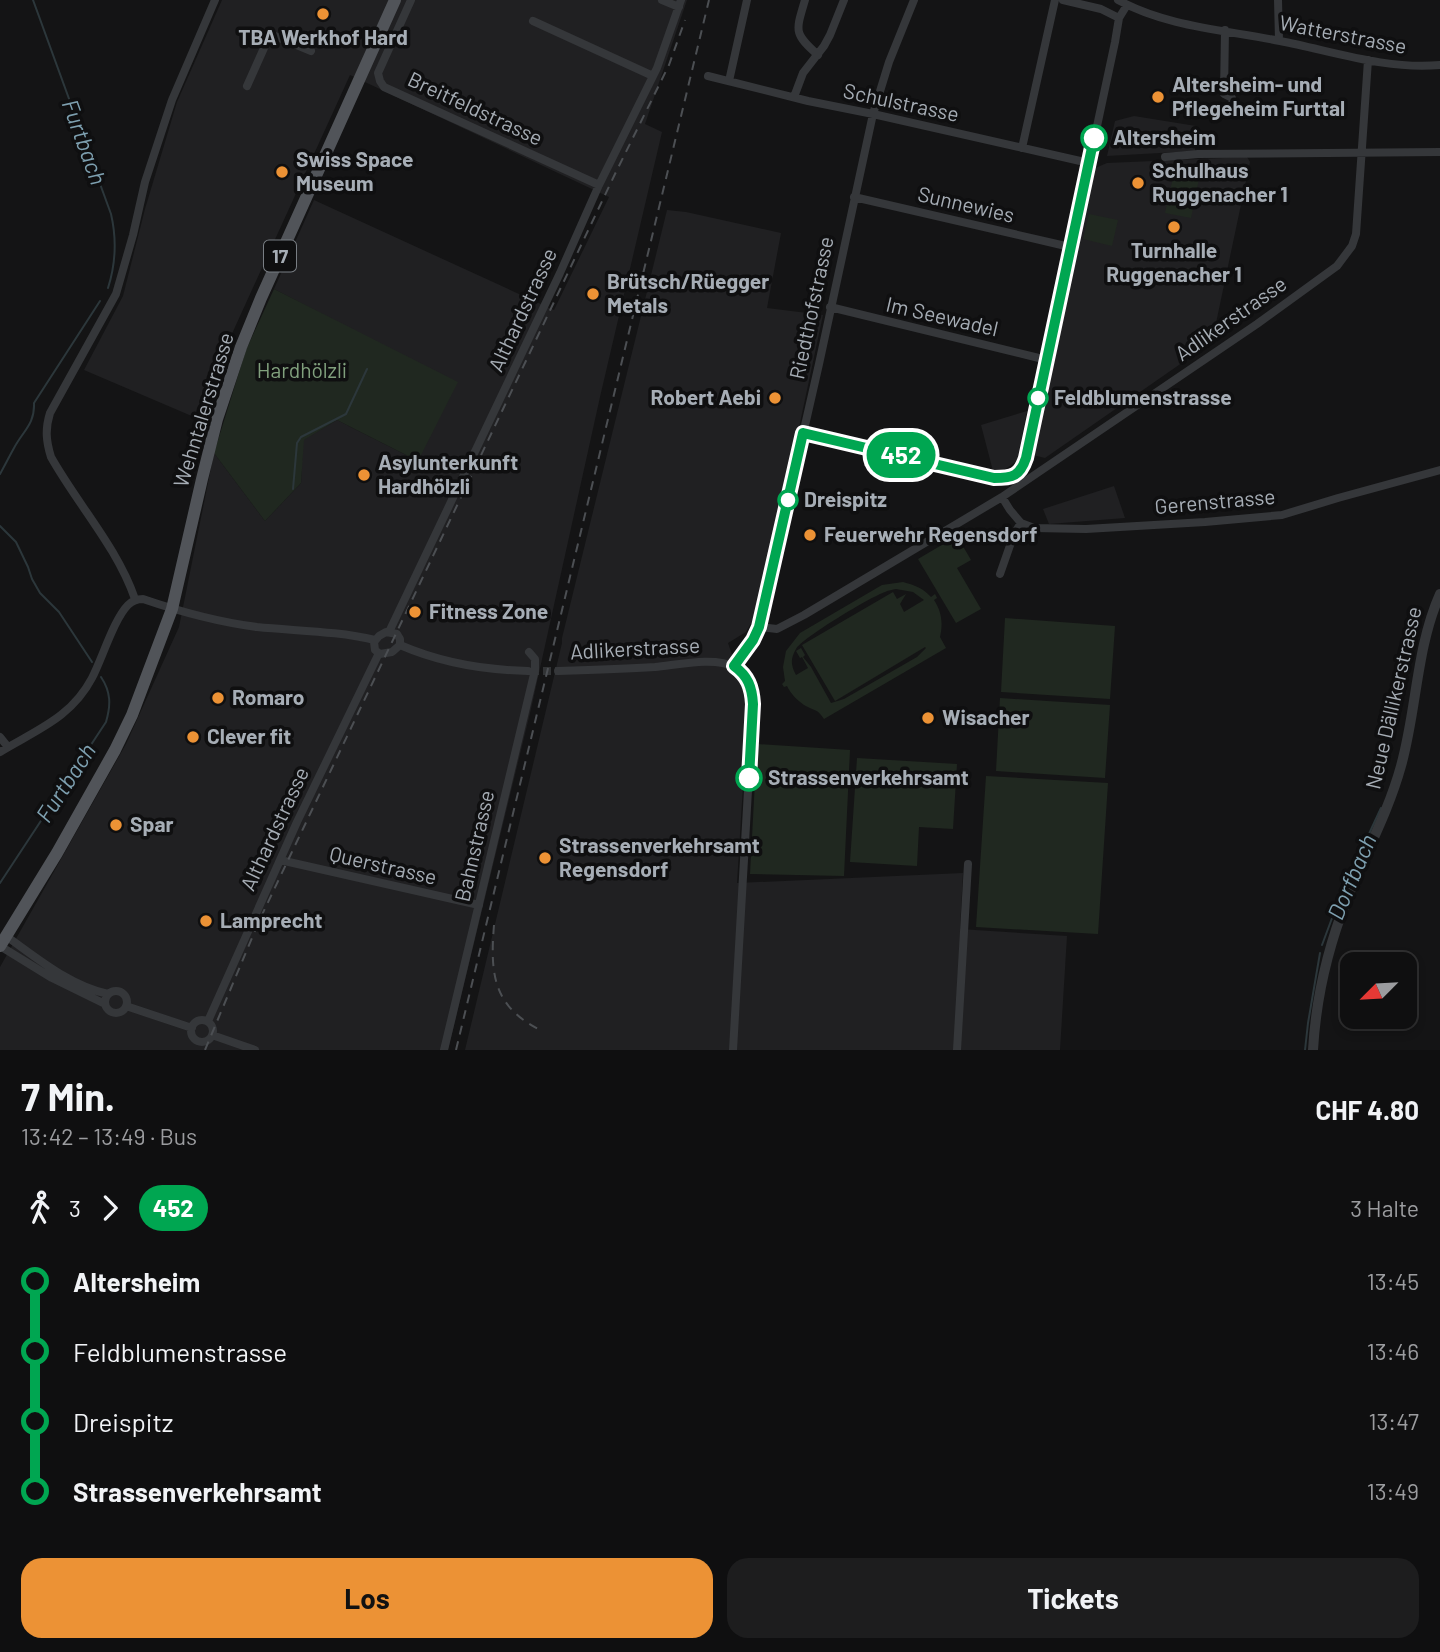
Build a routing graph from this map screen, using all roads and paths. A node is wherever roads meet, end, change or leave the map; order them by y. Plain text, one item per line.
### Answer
1 (215, 0) edge
2 (395, 0) edge
3 (411, 0) edge
4 (662, 0) edge
5 (747, 0) edge
6 (805, 0) edge
7 (844, 0) edge
8 (915, 0) edge
9 (1055, 0) edge
10 (1063, 0) edge
11 (1278, 0) edge
12 (1123, 2) edge
13 (1087, 3) edge
14 (680, 4) edge
15 (1119, 18) junction
16 (533, 21) dead end
17 (1225, 30) junction
18 (1279, 40) junction
19 (312, 51) dead end
20 (818, 55) junction
21 (1368, 60) junction
22 (1440, 65) edge
23 (653, 76) junction
24 (708, 76) dead end
25 (729, 81) junction
26 (247, 86) dead end
27 (794, 97) junction
28 (1233, 108) dead end
29 (873, 114) junction
30 (1022, 148) junction
31 (1440, 152) edge
32 (1361, 153) junction
33 (1165, 157) dead end
34 (1088, 163) junction
35 (599, 185) junction
36 (854, 197) junction
37 (1070, 247) junction
38 (830, 307) junction
39 (1047, 359) junction
40 (803, 433) junction
41 (1440, 470) edge
42 (1002, 496) junction
43 (1021, 523) junction
44 (1000, 575) dead end
45 (1440, 594) edge
46 (135, 600) junction
47 (172, 609) junction
48 (759, 627) junction
49 (389, 632) junction
50 (375, 640) junction
51 (400, 645) junction
52 (529, 652) dead end
53 (379, 653) junction
54 (734, 666) junction
55 (528, 671) tunnel mouth
56 (558, 671) tunnel mouth
57 (0, 737) edge
58 (4, 750) edge
59 (280, 860) junction
60 (968, 864) dead end
61 (479, 905) junction
62 (2, 943) edge
63 (108, 994) junction
64 (104, 1004) junction
65 (126, 1006) junction
66 (208, 1021) junction
67 (192, 1028) junction
68 (212, 1035) junction
69 (198, 1046) edge
70 (255, 1050) edge
71 (444, 1050) edge
72 (733, 1050) edge
73 (957, 1050) edge
74 (1313, 1050) edge

1 - 46 street
2 - 47 main road, Wehntalerstrasse / 17
3 - 35 street, Breitfeldstrasse
4 - 14 street
5 - 25 street
6 - 20 street
7 - 20 street
8 - 29 street, Riedthofstrasse
9 - 30 street
10 - 13 street
11 - 18 street
12 - 15 street
12 - 17 street, Watterstrasse
13 - 15 street
14 - 23 street, Althardstrasse
15 - 34 street
16 - 23 street
17 - 18 street, Watterstrasse
17 - 28 street
18 - 21 street, Watterstrasse
19 - 26 street
20 - 27 street
21 - 22 street, Watterstrasse
21 - 32 street, Adlikerstrasse
23 - 35 street, Althardstrasse
24 - 25 street, Schulstrasse
25 - 27 street, Schulstrasse
27 - 29 street, Schulstrasse
29 - 30 street, Schulstrasse
29 - 36 street, Riedthofstrasse
30 - 34 street, Schulstrasse
31 - 32 street
32 - 33 street
32 - 42 street, Adlikerstrasse
34 - 37 street
35 - 49 street, Althardstrasse
36 - 37 street, Sunnewies
36 - 38 street, Riedthofstrasse
37 - 39 street
38 - 39 street, Im Seewadel
38 - 40 street, Riedthofstrasse
39 - 40 street
40 - 48 street, Riedthofstrasse
41 - 43 street, Gerenstrasse
42 - 43 street
42 - 48 street, Adlikerstrasse
43 - 44 street
45 - 74 street, Neue Dällikerstrasse
46 - 47 street
46 - 58 street
47 - 50 street
47 - 62 main road, 17
48 - 54 street
49 - 50 street
49 - 51 street
50 - 53 street
51 - 53 street
51 - 55 street
52 - 61 street, Bahnstrasse
53 - 59 street, Althardstrasse
54 - 56 street, Adlikerstrasse
54 - 72 street
57 - 58 street
59 - 61 street, Querstrasse
59 - 66 street, Althardstrasse
60 - 73 street
61 - 71 street, Bahnstrasse
62 - 63 street
62 - 64 street
63 - 64 street
63 - 65 street
64 - 65 street
65 - 67 street
66 - 67 street
66 - 68 street
67 - 69 street
68 - 69 street
68 - 70 street

